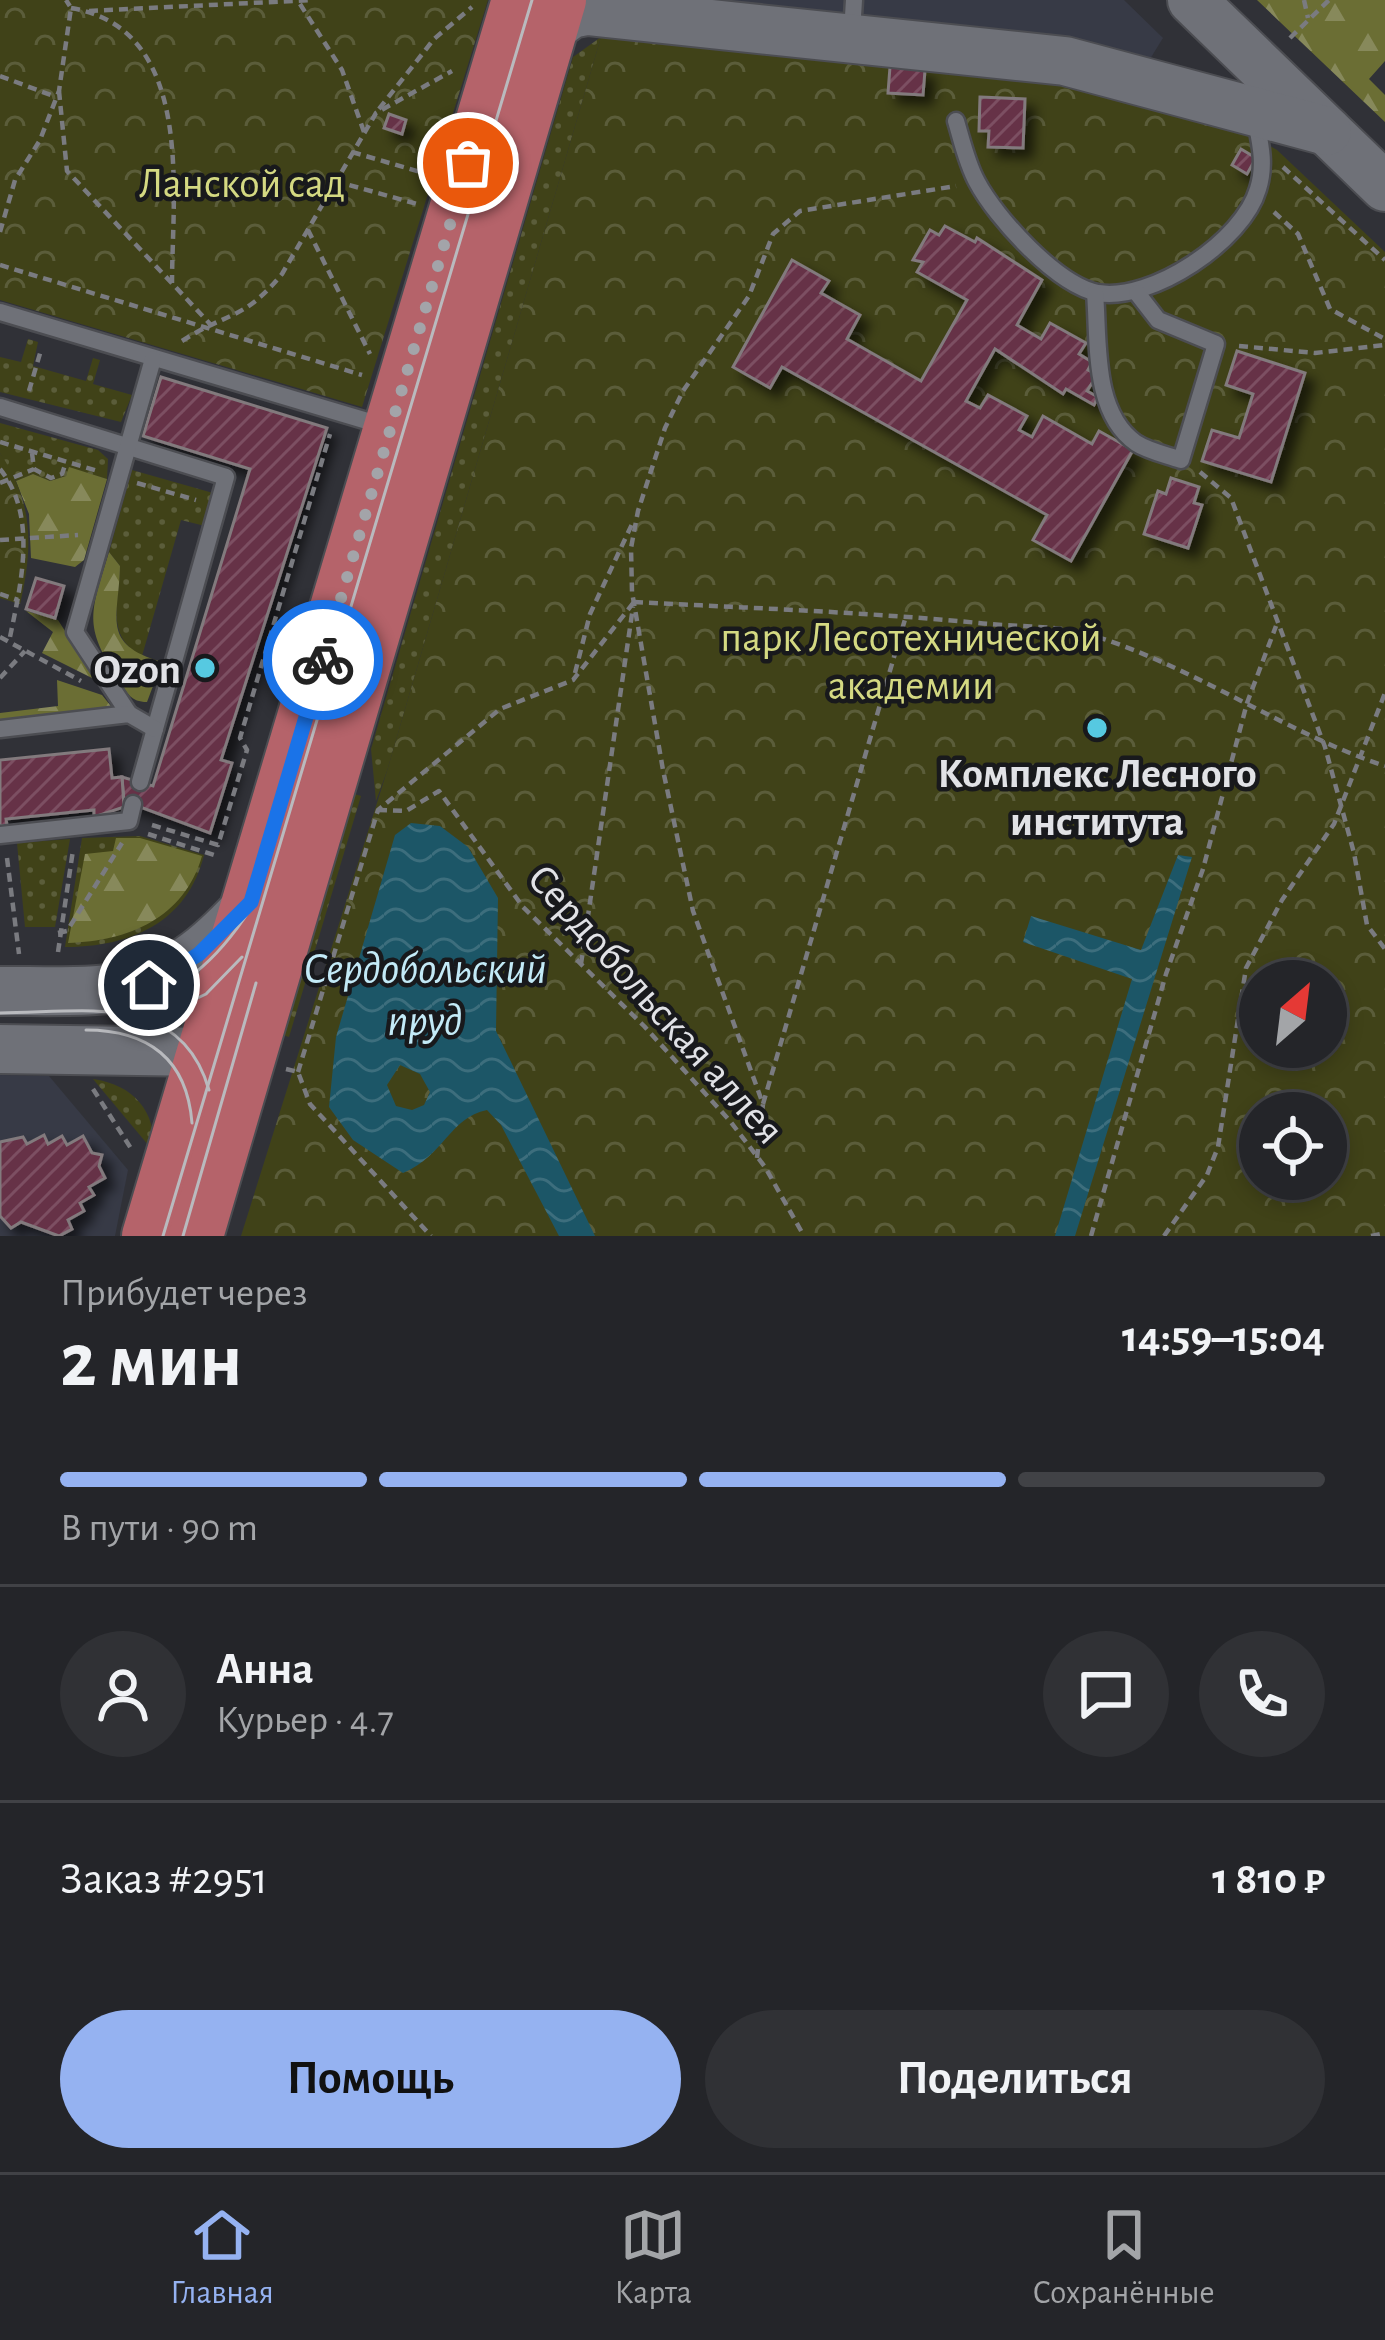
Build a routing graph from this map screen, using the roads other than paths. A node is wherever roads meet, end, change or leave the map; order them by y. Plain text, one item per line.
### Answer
1 (1209, 5) edge
2 (525, 7) edge
3 (853, 20) edge
4 (956, 121) dead end
5 (1327, 130) junction
6 (1258, 132) junction
7 (1385, 187) edge
8 (1137, 292) junction
9 (1095, 293) junction
10 (0, 312) edge
11 (153, 359) junction
12 (386, 405) junction
13 (0, 407) edge
14 (127, 444) junction
15 (129, 714) junction
16 (0, 729) edge
17 (155, 729) junction
18 (140, 782) dead end
19 (131, 812) road end
20 (2, 835) edge
21 (251, 902) junction
22 (10, 975) edge
23 (124, 990) junction
24 (240, 1043) junction
25 (0, 1049) edge
26 (148, 1236) edge
27 (196, 1236) edge

1 - 5 main road
2 - 3 main road
2 - 12 main road
2 - 24 main road
3 - 6 main road
4 - 9 lane
5 - 6 main road
5 - 7 main road
6 - 8 lane
8 - 9 lane
8 - 9 lane
10 - 11 lane
11 - 12 lane
11 - 14 lane
12 - 21 main road
13 - 14 lane
14 - 15 lane
14 - 17 lane
15 - 16 lane
15 - 17 lane
17 - 18 lane
19 - 20 lane
21 - 23 main road
21 - 24 main road
22 - 23 main road
23 - 24 main road
24 - 25 main road
24 - 26 main road
24 - 27 main road

